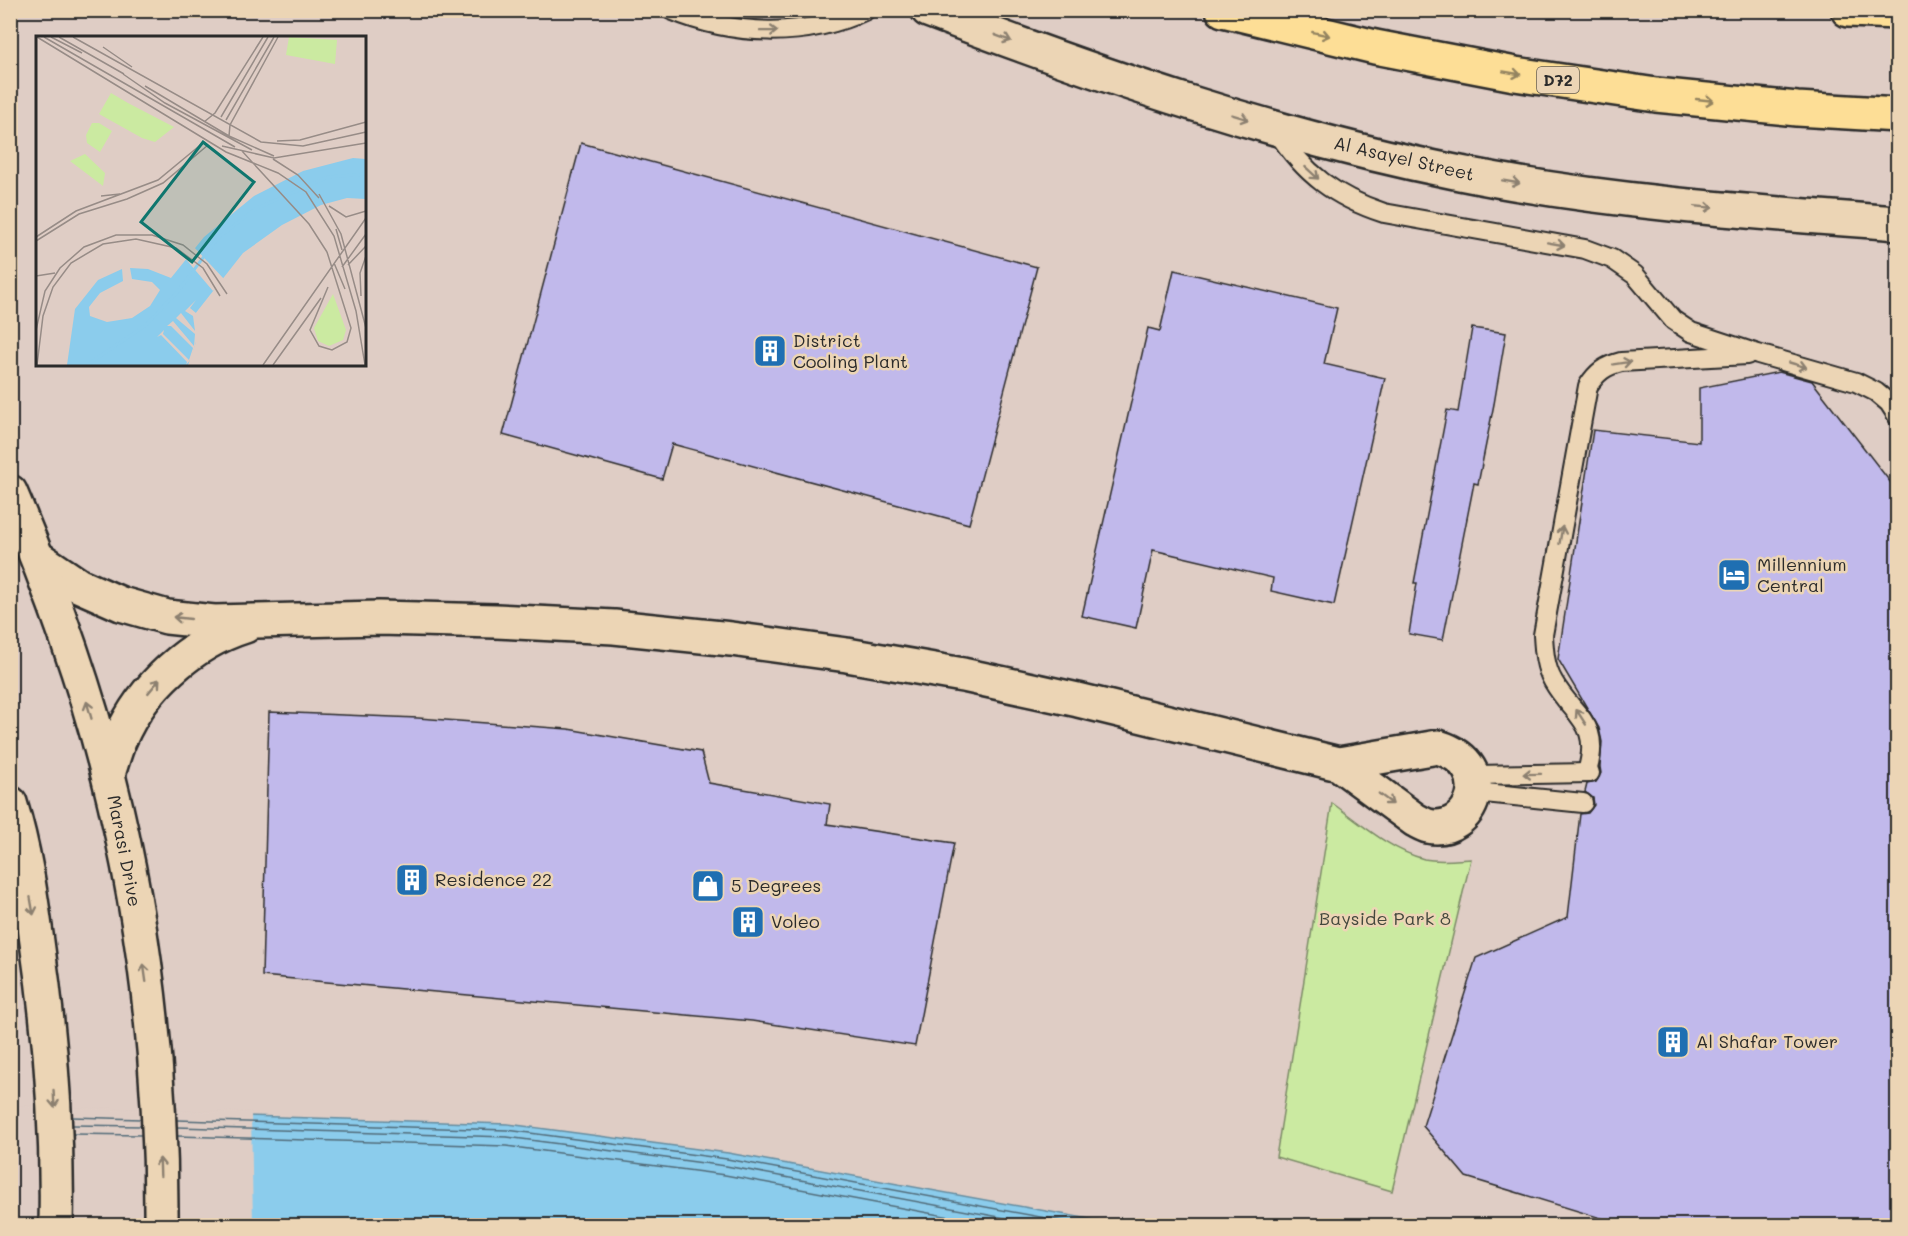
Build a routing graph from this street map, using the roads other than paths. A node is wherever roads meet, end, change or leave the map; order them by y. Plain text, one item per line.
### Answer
1 (671, 10) edge
2 (866, 10) edge
3 (928, 10) edge
4 (1223, 10) edge
5 (1848, 10) edge
6 (1898, 12) edge
7 (1898, 115) edge
8 (1275, 128) junction
9 (1898, 223) edge
10 (1758, 354) junction
11 (1898, 417) edge
12 (10, 492) edge
13 (38, 558) junction
14 (261, 620) junction
15 (1339, 764) junction
16 (108, 774) junction
17 (1474, 783) junction
18 (1583, 803) dead end
19 (14, 815) edge
20 (56, 1226) edge
21 (161, 1226) edge

1 -> 2 lane
3 -> 8 street, Al Asayel Street
4 -> 7 main road, D72
5 - 6 main road
8 -> 9 street, Al Asayel Street
8 -> 10 lane
10 -> 11 lane
10 - 17 lane
12 - 13 street, Marasi Drive
14 -> 13 street
16 -> 13 street, Marasi Drive
14 - 15 street
16 -> 14 street
15 - 17 street
15 -> 17 street
21 -> 16 street, Marasi Drive
17 - 18 lane
19 -> 20 street

